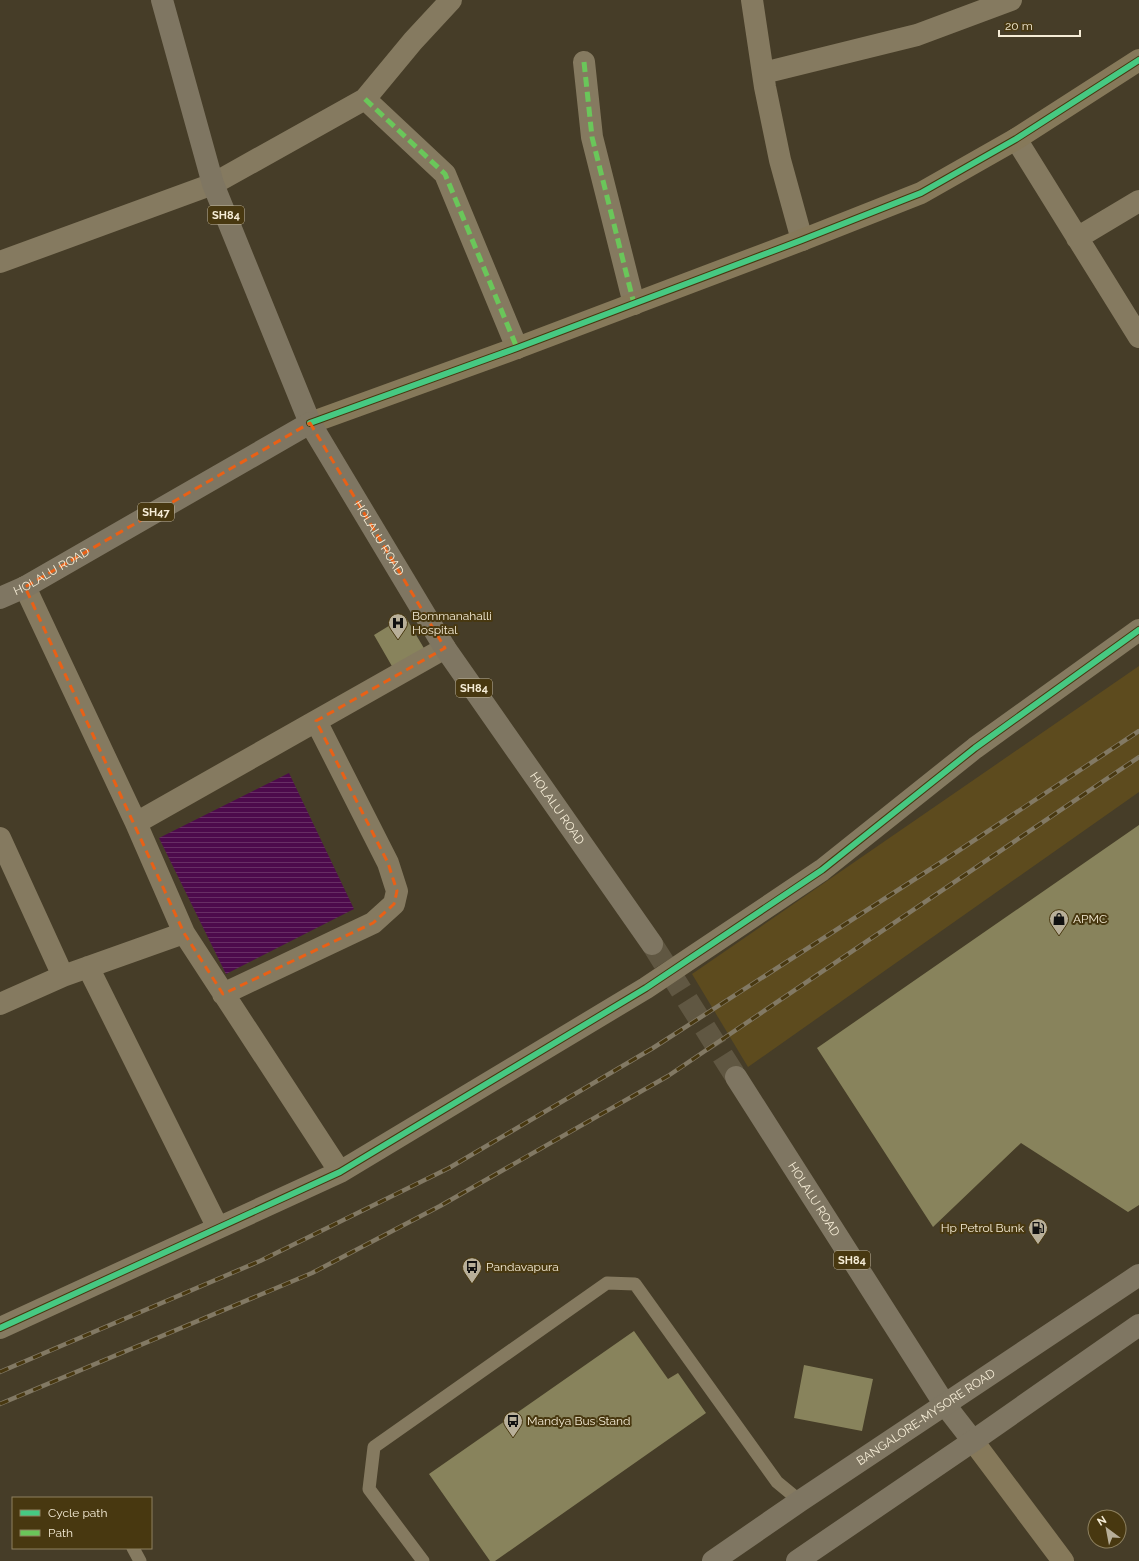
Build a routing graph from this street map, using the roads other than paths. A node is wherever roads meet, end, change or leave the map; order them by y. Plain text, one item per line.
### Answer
1 (162, 0) edge
2 (451, 0) edge
3 (752, 0) edge
4 (1011, 0) edge
5 (1139, 60) edge
6 (584, 62) dead end
7 (763, 73) junction
8 (365, 99) junction
9 (1016, 139) junction
10 (213, 184) junction
11 (1139, 201) edge
12 (1077, 238) junction
13 (802, 240) junction
14 (0, 262) edge
15 (634, 304) junction
16 (1139, 337) edge
17 (517, 348) junction
18 (310, 423) junction
19 (25, 587) junction
20 (0, 598) edge
21 (1139, 630) edge
22 (445, 648) junction
23 (316, 721) junction
24 (136, 823) junction
25 (0, 838) edge
26 (184, 933) junction
27 (652, 944) tunnel mouth
28 (88, 967) junction
29 (63, 976) junction
30 (223, 994) junction
31 (0, 1004) edge
32 (736, 1077) tunnel mouth
33 (340, 1172) junction
34 (218, 1228) junction
35 (1139, 1275) edge
36 (1139, 1325) edge
37 (0, 1328) edge
38 (945, 1405) junction
39 (973, 1441) junction
40 (800, 1501) junction
41 (134, 1549) edge
42 (140, 1561) edge
43 (423, 1561) edge
44 (713, 1561) edge
45 (797, 1561) edge
46 (1063, 1561) edge

1 - 10 main road, SH84
2 - 8 street
3 - 7 street
4 - 7 street
5 - 9 street
6 - 15 street
7 - 13 street
8 - 10 street
8 - 17 street
9 - 12 street
9 - 13 street
10 - 14 street
10 - 18 main road, SH84
11 - 12 street
12 - 16 street
13 - 15 street
15 - 17 street
17 - 18 street
18 - 19 main road, HOLALU ROAD / SH47
18 - 22 main road, HOLALU ROAD / SH84
19 - 20 main road, HOLALU ROAD / SH47
19 - 24 street
21 - 33 street
22 - 23 street
22 - 27 main road, HOLALU ROAD / SH84
23 - 24 street
23 - 30 street
24 - 26 street
25 - 29 street
26 - 28 street
26 - 30 street
28 - 29 street
28 - 34 street
29 - 31 street
30 - 33 street
32 - 38 main road, HOLALU ROAD / SH84
33 - 34 street
34 - 37 street
35 - 38 main road, BANGALORE-MYSORE ROAD
36 - 39 main road
38 - 39 main road, HOLALU ROAD / SH84
38 - 40 main road, BANGALORE-MYSORE ROAD
39 - 45 main road
39 - 46 street
40 - 43 lane
40 - 44 main road, BANGALORE-MYSORE ROAD
41 - 42 lane

